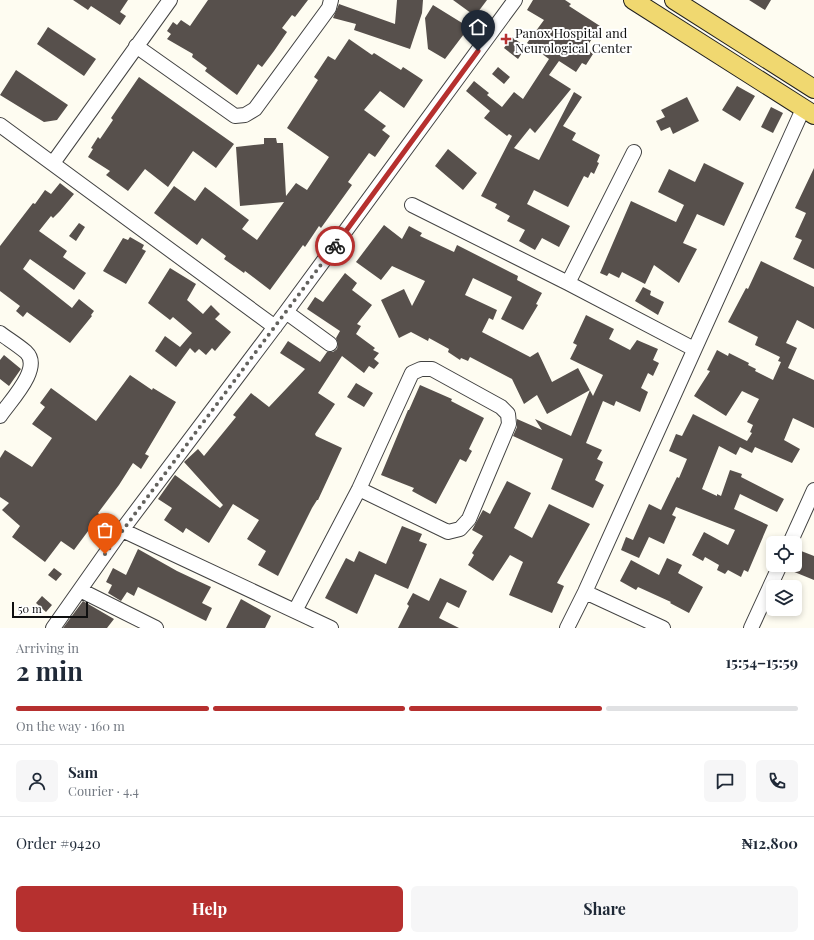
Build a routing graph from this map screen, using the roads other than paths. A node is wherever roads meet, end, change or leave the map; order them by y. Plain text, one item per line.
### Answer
1 (170, 0) edge
2 (331, 0) edge
3 (515, 0) edge
4 (633, 0) edge
5 (674, 0) edge
6 (136, 46) junction
7 (814, 90) edge
8 (809, 112) edge
9 (0, 124) edge
10 (634, 152) dead end
11 (53, 163) junction
12 (412, 205) dead end
13 (568, 283) junction
14 (286, 312) junction
15 (275, 327) junction
16 (0, 333) edge
17 (330, 344) dead end
18 (694, 349) junction
19 (0, 416) edge
20 (359, 489) junction
21 (814, 490) edge
22 (122, 530) junction
23 (793, 536) edge
24 (777, 572) edge
25 (80, 590) junction
26 (585, 592) junction
27 (295, 611) junction
28 (135, 624) edge
29 (53, 628) edge
30 (156, 628) edge
31 (331, 628) edge
32 (566, 628) edge
33 (663, 628) edge
34 (751, 628) edge

1 - 6 street
2 - 6 street
3 - 14 street
4 - 8 main road
5 - 7 main road
6 - 11 street
8 - 18 street
9 - 11 street
10 - 13 street
11 - 15 street
12 - 13 street
13 - 18 street
14 - 15 street
14 - 17 street
15 - 22 street
16 - 19 street
18 - 26 street
20 - 20 street
20 - 27 street
21 - 23 street
22 - 25 street
22 - 27 street
24 - 34 street
25 - 28 street
25 - 29 street
26 - 32 street
26 - 33 street
27 - 31 street
28 - 30 street

